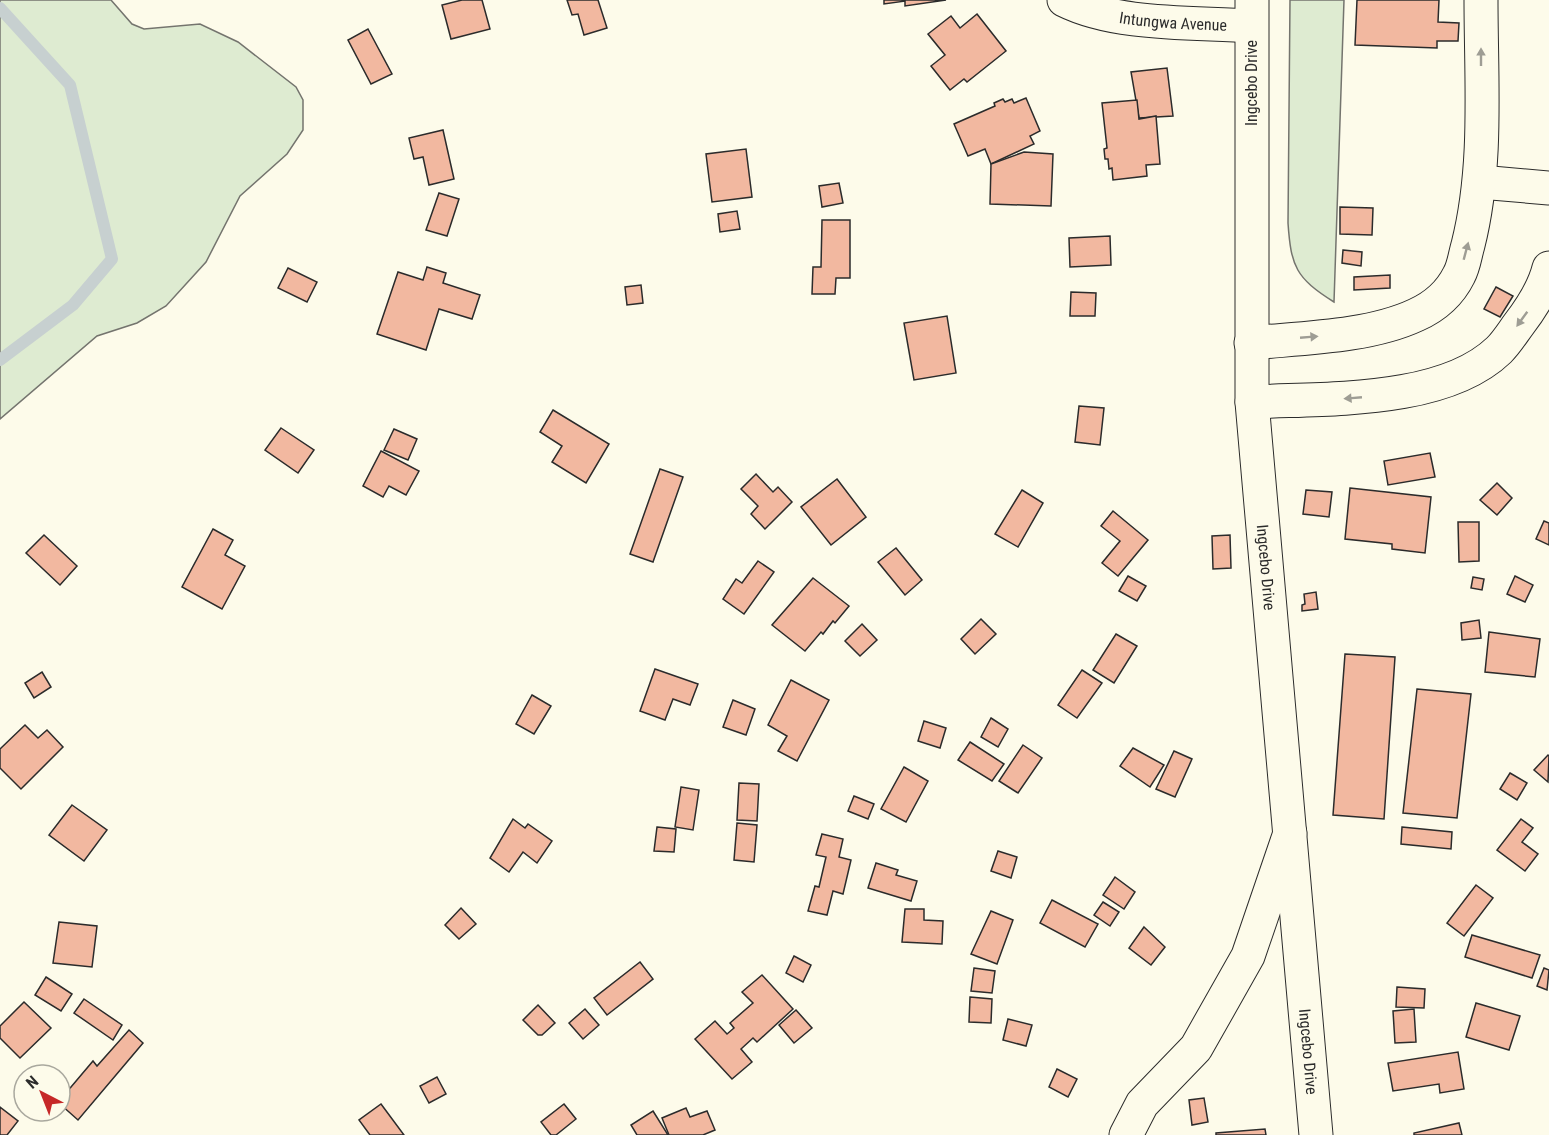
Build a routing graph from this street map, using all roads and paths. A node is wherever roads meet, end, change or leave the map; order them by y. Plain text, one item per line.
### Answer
1 (1064, 0) edge
2 (1481, 0) edge
3 (1251, 13) edge
4 (1480, 182) junction
5 (1549, 188) edge
6 (1549, 268) edge
7 (1251, 343) junction
8 (1252, 402) junction
9 (1290, 834) junction
10 (1126, 1135) edge
11 (1316, 1135) edge

1 - 3 main road, Intungwa Avenue
4 -> 2 main road
3 - 7 main road, Ingcebo Drive
4 - 5 main road
7 -> 4 main road
6 -> 8 main road
7 - 8 main road, Ingcebo Drive
8 - 9 main road, Ingcebo Drive
9 - 10 main road
9 - 11 main road, Ingcebo Drive

